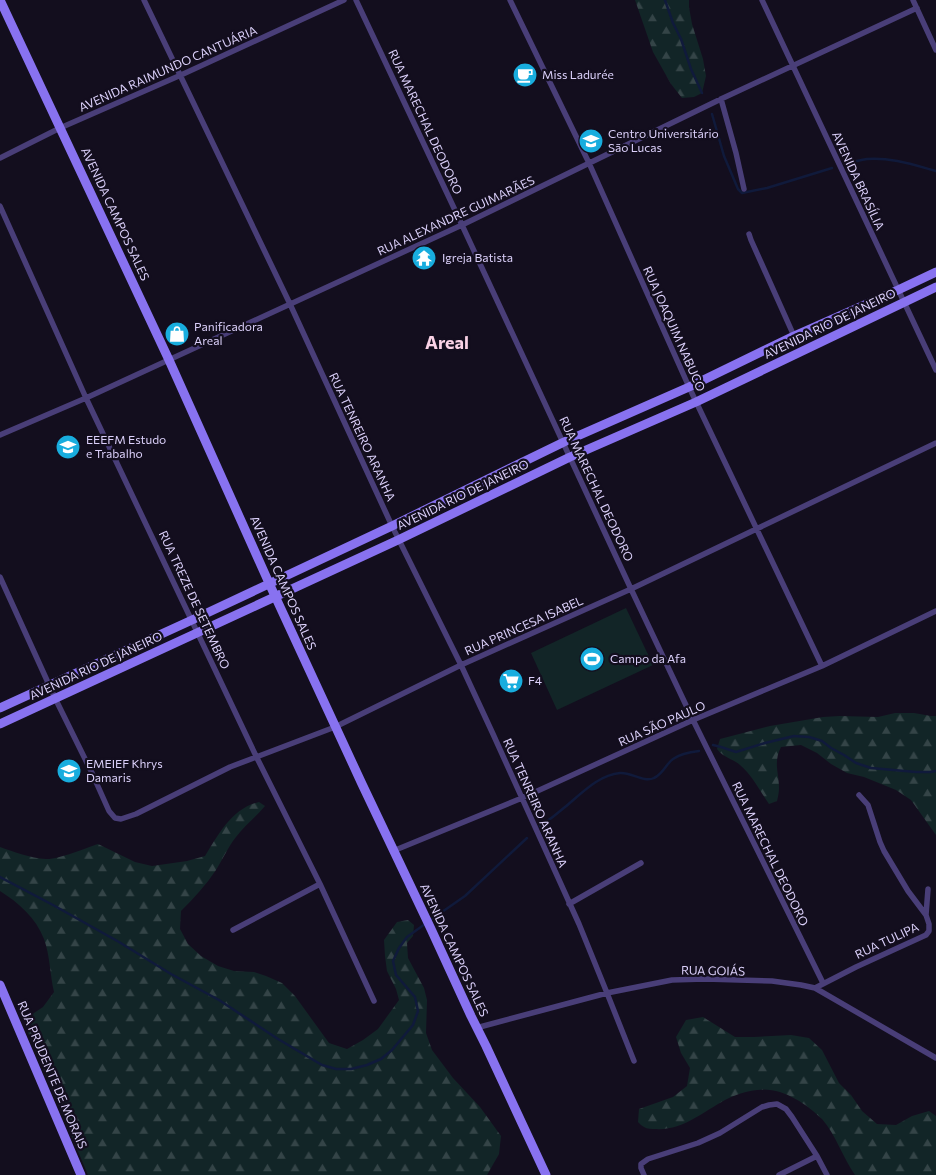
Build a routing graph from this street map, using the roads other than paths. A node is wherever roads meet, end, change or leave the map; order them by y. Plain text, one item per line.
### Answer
1 (0, 0) edge
2 (144, 0) edge
3 (344, 0) edge
4 (356, 0) edge
5 (510, 0) edge
6 (762, 0) edge
7 (913, 0) edge
8 (917, 8) junction
9 (936, 50) edge
10 (793, 65) junction
11 (181, 75) junction
12 (721, 99) junction
13 (60, 128) junction
14 (0, 158) edge
15 (589, 163) junction
16 (744, 189) dead end
17 (0, 206) edge
18 (462, 225) junction
19 (749, 234) dead end
20 (936, 272) edge
21 (936, 287) edge
22 (898, 290) junction
23 (904, 302) junction
24 (290, 304) junction
25 (794, 336) junction
26 (169, 360) junction
27 (936, 370) edge
28 (689, 387) junction
29 (86, 398) junction
30 (696, 402) junction
31 (0, 435) edge
32 (564, 442) junction
33 (936, 444) edge
34 (570, 457) junction
35 (392, 526) junction
36 (756, 529) junction
37 (398, 540) junction
38 (0, 577) edge
39 (269, 583) junction
40 (631, 589) junction
41 (275, 596) junction
42 (936, 611) edge
43 (192, 620) junction
44 (198, 633) junction
45 (461, 666) junction
46 (822, 666) junction
47 (49, 685) junction
48 (55, 698) junction
49 (0, 708) edge
50 (693, 720) junction
51 (0, 724) edge
52 (335, 727) junction
53 (256, 756) junction
54 (859, 795) dead end
55 (522, 798) junction
56 (394, 851) junction
57 (641, 863) dead end
58 (320, 884) junction
59 (928, 889) dead end
60 (569, 904) junction
61 (926, 915) junction
62 (233, 930) dead end
63 (823, 983) junction
64 (0, 985) edge
65 (815, 988) junction
66 (607, 993) junction
67 (374, 1001) dead end
68 (476, 1028) junction
69 (936, 1058) edge
70 (634, 1061) dead end
71 (817, 1156) junction
72 (81, 1175) edge
73 (546, 1175) edge
74 (644, 1175) edge
75 (779, 1175) edge
76 (826, 1175) edge

1 - 13 main road, AVENIDA CAMPOS SALES
2 - 11 street, RUA TENREIRO ARANHA
3 - 11 street, AVENIDA RAIMUNDO CANTUÁRIA
4 - 18 street, RUA MARECHAL DEODORO
5 - 15 street, RUA JOAQUIM NABUCO
6 - 10 street, AVENIDA BRASÍLIA
7 - 8 street
8 - 9 street
8 - 10 street, RUA ALEXANDRE GUIMARÃES
10 - 12 street, RUA ALEXANDRE GUIMARÃES
10 - 22 street, AVENIDA BRASÍLIA
11 - 13 street, AVENIDA RAIMUNDO CANTUÁRIA
11 - 24 street, RUA TENREIRO ARANHA
12 - 15 street, RUA ALEXANDRE GUIMARÃES
12 - 16 street
13 - 14 street, AVENIDA RAIMUNDO CANTUÁRIA
13 - 26 main road, AVENIDA CAMPOS SALES
15 - 18 street, RUA ALEXANDRE GUIMARÃES
15 - 28 street, RUA JOAQUIM NABUCO
17 - 29 street, RUA TREZE DE SETEMBRO
18 - 24 street, RUA ALEXANDRE GUIMARÃES
18 - 32 street, RUA MARECHAL DEODORO
19 - 25 street
20 - 22 main road, AVENIDA RIO DE JANEIRO
21 - 23 main road, AVENIDA RIO DE JANEIRO
22 - 23 street, AVENIDA BRASÍLIA
22 - 25 main road, AVENIDA RIO DE JANEIRO
23 - 27 street, AVENIDA BRASÍLIA
23 - 30 main road, AVENIDA RIO DE JANEIRO
24 - 26 street, RUA ALEXANDRE GUIMARÃES
24 - 35 street, RUA TENREIRO ARANHA
25 - 28 main road, AVENIDA RIO DE JANEIRO
26 - 29 street, RUA ALEXANDRE GUIMARÃES
26 - 39 main road, AVENIDA CAMPOS SALES
28 - 30 street, RUA JOAQUIM NABUCO
28 - 32 main road, AVENIDA RIO DE JANEIRO
29 - 31 street, RUA ALEXANDRE GUIMARÃES
29 - 43 street, RUA TREZE DE SETEMBRO
30 - 34 main road, AVENIDA RIO DE JANEIRO
30 - 36 street, RUA JOAQUIM NABUCO
32 - 34 street, RUA MARECHAL DEODORO
32 - 35 main road, AVENIDA RIO DE JANEIRO
33 - 36 street, RUA PRINCESA ISABEL
34 - 37 main road, AVENIDA RIO DE JANEIRO
34 - 40 street, RUA MARECHAL DEODORO
35 - 37 street, RUA TENREIRO ARANHA
35 - 39 main road, AVENIDA RIO DE JANEIRO
36 - 40 street, RUA PRINCESA ISABEL
36 - 46 street, RUA JOAQUIM NABUCO
37 - 41 main road, AVENIDA RIO DE JANEIRO
37 - 45 street, RUA TENREIRO ARANHA
38 - 47 street
39 - 41 main road, AVENIDA CAMPOS SALES
39 - 43 main road, AVENIDA RIO DE JANEIRO
40 - 45 street, RUA PRINCESA ISABEL
40 - 50 street, RUA MARECHAL DEODORO
41 - 44 main road, AVENIDA RIO DE JANEIRO
41 - 52 main road, AVENIDA CAMPOS SALES
42 - 46 street, RUA SÃO PAULO
43 - 44 street, RUA TREZE DE SETEMBRO
43 - 47 main road, AVENIDA RIO DE JANEIRO
44 - 48 main road, AVENIDA RIO DE JANEIRO
44 - 53 street, RUA TREZE DE SETEMBRO
45 - 52 street, RUA PRINCESA ISABEL
45 - 55 street, RUA TENREIRO ARANHA
46 - 50 street, RUA SÃO PAULO
47 - 48 street
47 - 49 main road, AVENIDA RIO DE JANEIRO
48 - 51 main road, AVENIDA RIO DE JANEIRO
48 - 53 street, RUA PRINCESA ISABEL
50 - 55 street, RUA SÃO PAULO
50 - 63 street, RUA MARECHAL DEODORO
52 - 53 street, RUA PRINCESA ISABEL
52 - 56 main road, AVENIDA CAMPOS SALES
53 - 58 street, RUA TREZE DE SETEMBRO
54 - 61 street
55 - 56 street, RUA SÃO PAULO
55 - 60 street, RUA TENREIRO ARANHA
56 - 68 main road, AVENIDA CAMPOS SALES
57 - 60 street
58 - 62 street
58 - 67 street, RUA TREZE DE SETEMBRO
59 - 61 street, RUA TULIPA
60 - 66 street, RUA TENREIRO ARANHA
61 - 63 street, RUA TULIPA
63 - 65 street, RUA TULIPA
64 - 72 main road, RUA PRUDENTE DE MORAIS
65 - 66 street, RUA GOIÁS
65 - 69 street, RUA GOIÁS
66 - 68 street, RUA GOIÁS
66 - 70 street, RUA TENREIRO ARANHA
68 - 73 main road, AVENIDA CAMPOS SALES
71 - 74 street
71 - 75 street
71 - 76 street

